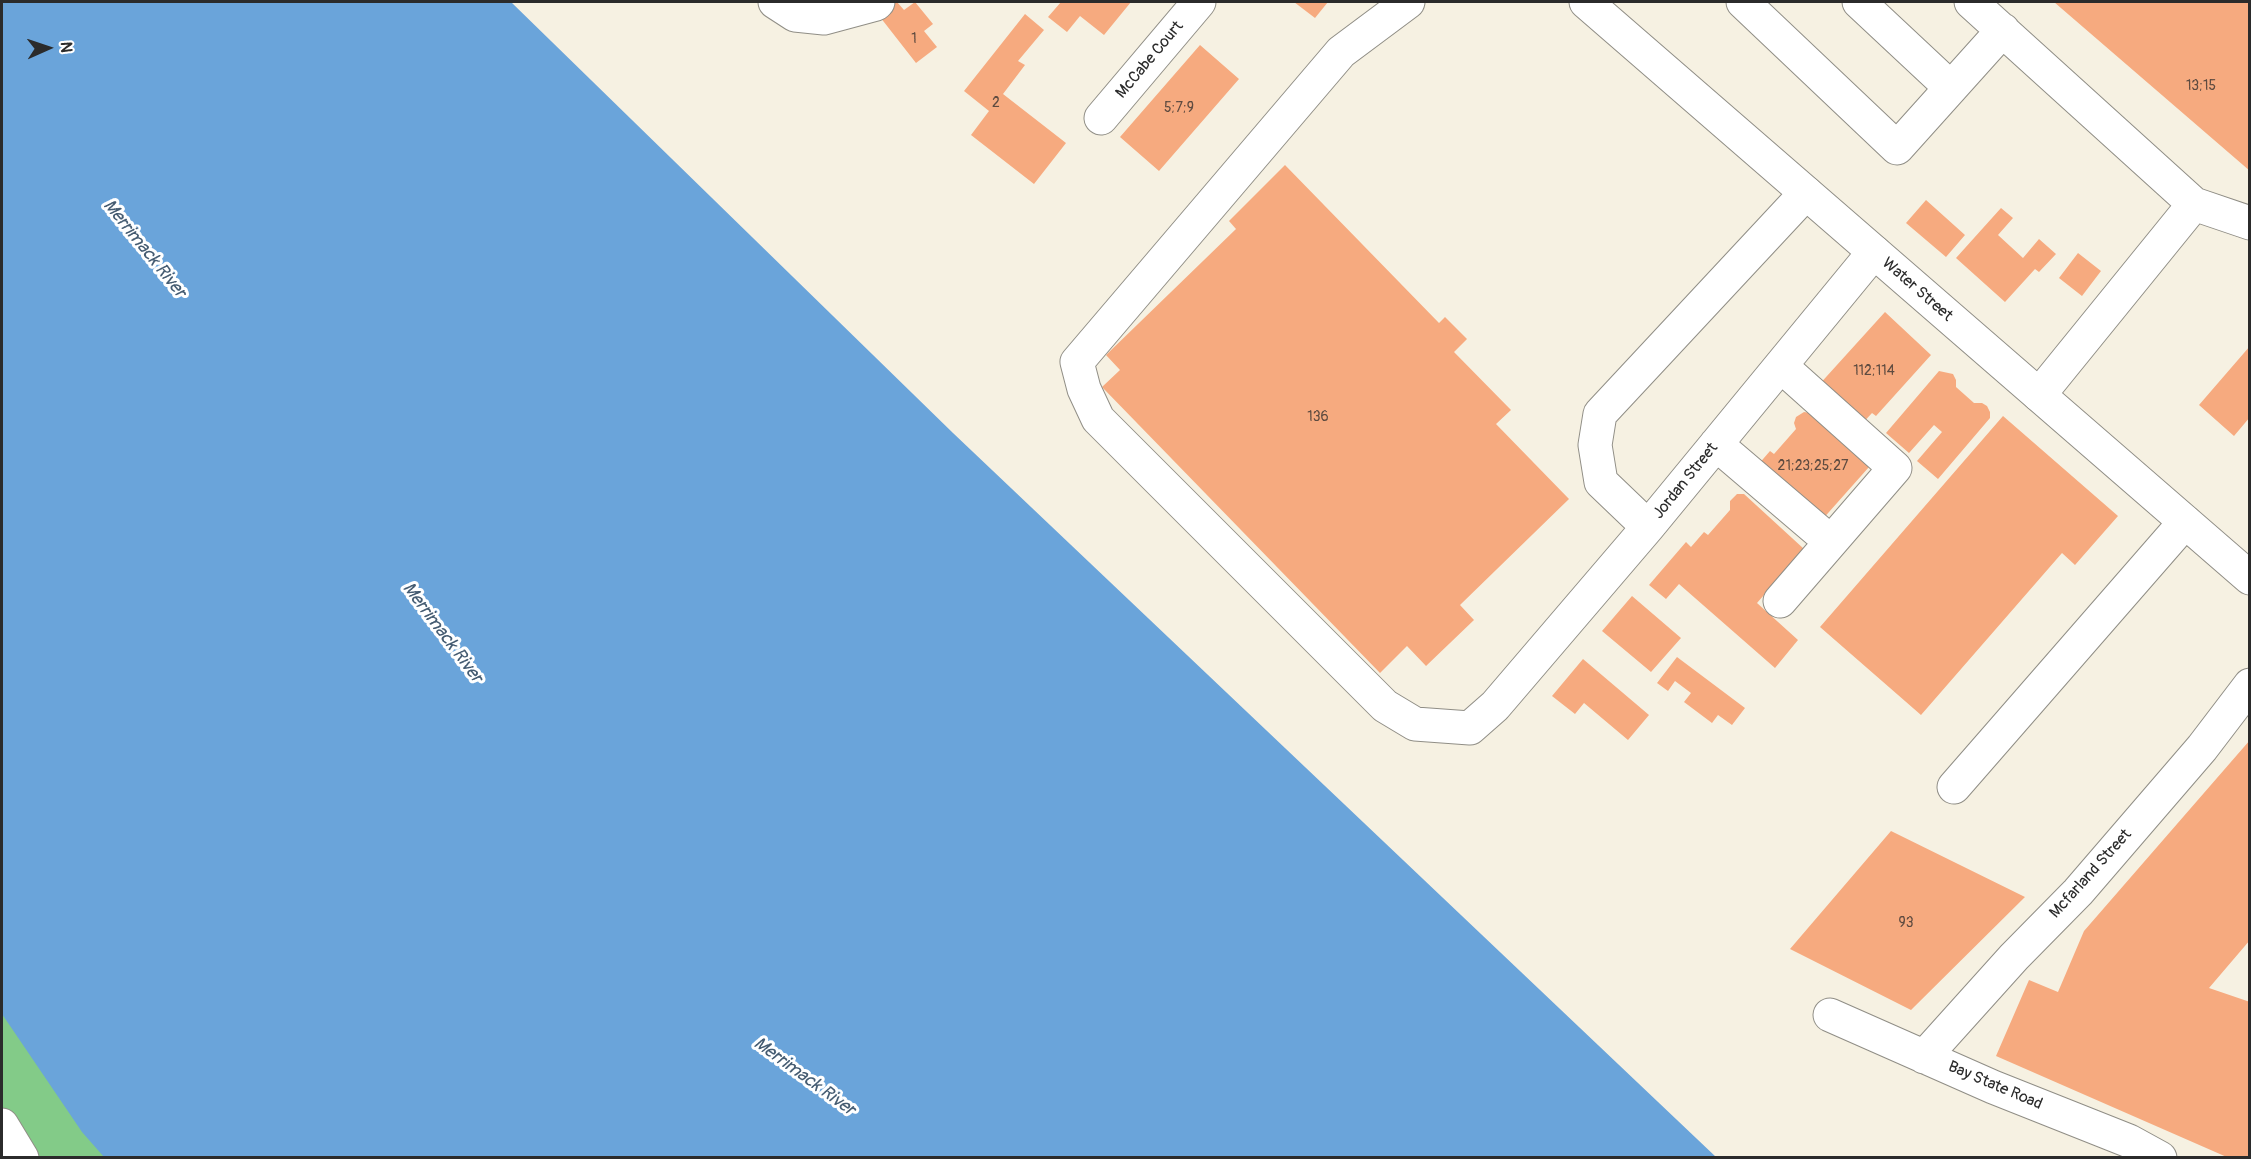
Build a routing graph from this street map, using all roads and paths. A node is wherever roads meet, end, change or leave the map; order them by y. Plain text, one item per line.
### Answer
1 (775, 2) edge
2 (878, 2) edge
3 (1199, 2) edge
4 (1408, 2) edge
5 (1586, 2) edge
6 (1743, 2) edge
7 (1859, 2) edge
8 (1971, 2) edge
9 (2003, 30) junction
10 (1951, 88) junction
11 (1101, 118) dead end
12 (1806, 193) junction
13 (2194, 204) junction
14 (2250, 223) edge
15 (1874, 252) junction
16 (1780, 366) junction
17 (2039, 395) junction
18 (1716, 444) junction
19 (2185, 522) junction
20 (1648, 527) junction
21 (1831, 542) junction
22 (2250, 578) edge
23 (1780, 601) dead end
24 (2250, 685) edge
25 (1954, 788) dead end
26 (1830, 1015) dead end
27 (1924, 1057) junction
28 (2, 1125) edge
29 (22, 1158) edge
30 (2160, 1158) edge

1 - 2 street
3 - 11 street, McCabe Court
4 - 20 street, Jordan Street
5 - 12 street, Water Street
6 - 10 street
7 - 10 street
8 - 9 street
9 - 10 street
9 - 13 street
12 - 15 street, Water Street
12 - 20 street
13 - 14 street
13 - 17 street
15 - 16 street, Jordan Street
15 - 17 street, Water Street
16 - 18 street, Jordan Street
16 - 21 street
17 - 19 street, Water Street
18 - 20 street, Jordan Street
18 - 21 street
19 - 22 street, Water Street
19 - 25 street
21 - 23 street
24 - 27 street, Mcfarland Street
26 - 27 street, Bay State Road
27 - 30 street, Bay State Road
28 - 29 street

